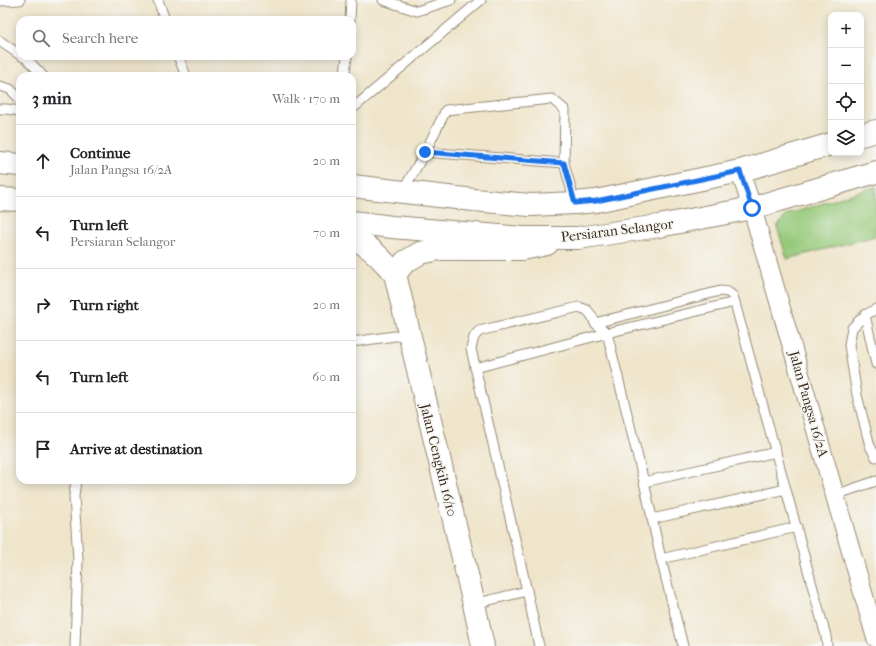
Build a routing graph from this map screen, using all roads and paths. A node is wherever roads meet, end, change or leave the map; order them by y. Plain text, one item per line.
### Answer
1 (20, 0) edge
2 (158, 0) edge
3 (351, 0) edge
4 (383, 0) edge
5 (451, 0) edge
6 (481, 0) edge
7 (0, 1) edge
8 (164, 16) edge
9 (350, 16) edge
10 (0, 41) edge
11 (16, 52) edge
12 (28, 60) edge
13 (180, 60) edge
14 (347, 60) edge
15 (39, 72) edge
16 (184, 72) edge
17 (346, 72) edge
18 (0, 86) edge
19 (16, 95) edge
20 (356, 106) edge
21 (0, 109) edge
22 (16, 110) edge
23 (876, 131) edge
24 (864, 134) edge
25 (828, 145) edge
26 (425, 152) junction
27 (0, 163) edge
28 (564, 163) junction
29 (16, 165) edge
30 (740, 171) junction
31 (876, 172) edge
32 (356, 186) edge
33 (402, 192) junction
34 (0, 199) edge
35 (16, 200) edge
36 (575, 203) junction
37 (752, 208) junction
38 (356, 222) edge
39 (578, 238) junction
40 (356, 240) edge
41 (394, 274) junction
42 (735, 302) junction
43 (876, 309) edge
44 (865, 314) junction
45 (595, 323) junction
46 (607, 333) junction
47 (409, 334) junction
48 (356, 341) edge
49 (876, 364) edge
50 (475, 368) junction
51 (776, 452) junction
52 (876, 457) edge
53 (876, 481) edge
54 (644, 482) junction
55 (76, 484) edge
56 (786, 489) junction
57 (835, 495) junction
58 (652, 519) junction
59 (797, 527) junction
60 (661, 559) junction
61 (527, 591) junction
62 (474, 604) junction
63 (876, 638) edge
64 (75, 646) edge
65 (483, 646) edge
66 (539, 646) edge
67 (683, 646) edge
68 (827, 646) edge

1 - 7 lane
2 - 8 lane
3 - 9 lane
4 - 5 lane
6 - 20 lane
10 - 11 lane
12 - 15 lane
13 - 16 lane
14 - 17 lane
18 - 19 lane
21 - 22 lane
23 - 24 main road
25 - 30 main road
26 - 28 lane
26 - 28 lane
26 - 33 lane
27 - 29 main road
28 - 36 lane
30 - 36 main road
30 - 37 street, Jalan Pangsa 16/2A
31 - 37 main road, Persiaran Selangor
32 - 33 main road
33 - 36 main road
34 - 35 main road
37 - 39 main road, Persiaran Selangor
37 - 57 street, Jalan Pangsa 16/2A
38 - 39 main road, Persiaran Selangor
39 - 41 main road
40 - 41 main road
41 - 47 main road, Jalan Cengkih 16/10
42 - 45 lane
42 - 46 lane
42 - 51 lane
43 - 44 lane
44 - 49 lane
44 - 52 lane
45 - 46 lane
45 - 50 lane
46 - 50 lane
46 - 54 lane
47 - 48 lane
47 - 62 main road, Jalan Cengkih 16/10
50 - 61 lane
51 - 54 lane
51 - 56 lane
53 - 57 lane
54 - 58 lane
55 - 64 lane
56 - 58 lane
56 - 59 lane
57 - 63 street, Jalan Pangsa 16/2A
58 - 60 lane
59 - 60 lane
59 - 68 lane
60 - 67 lane
61 - 62 lane
61 - 66 lane
62 - 65 main road, Jalan Cengkih 16/10

